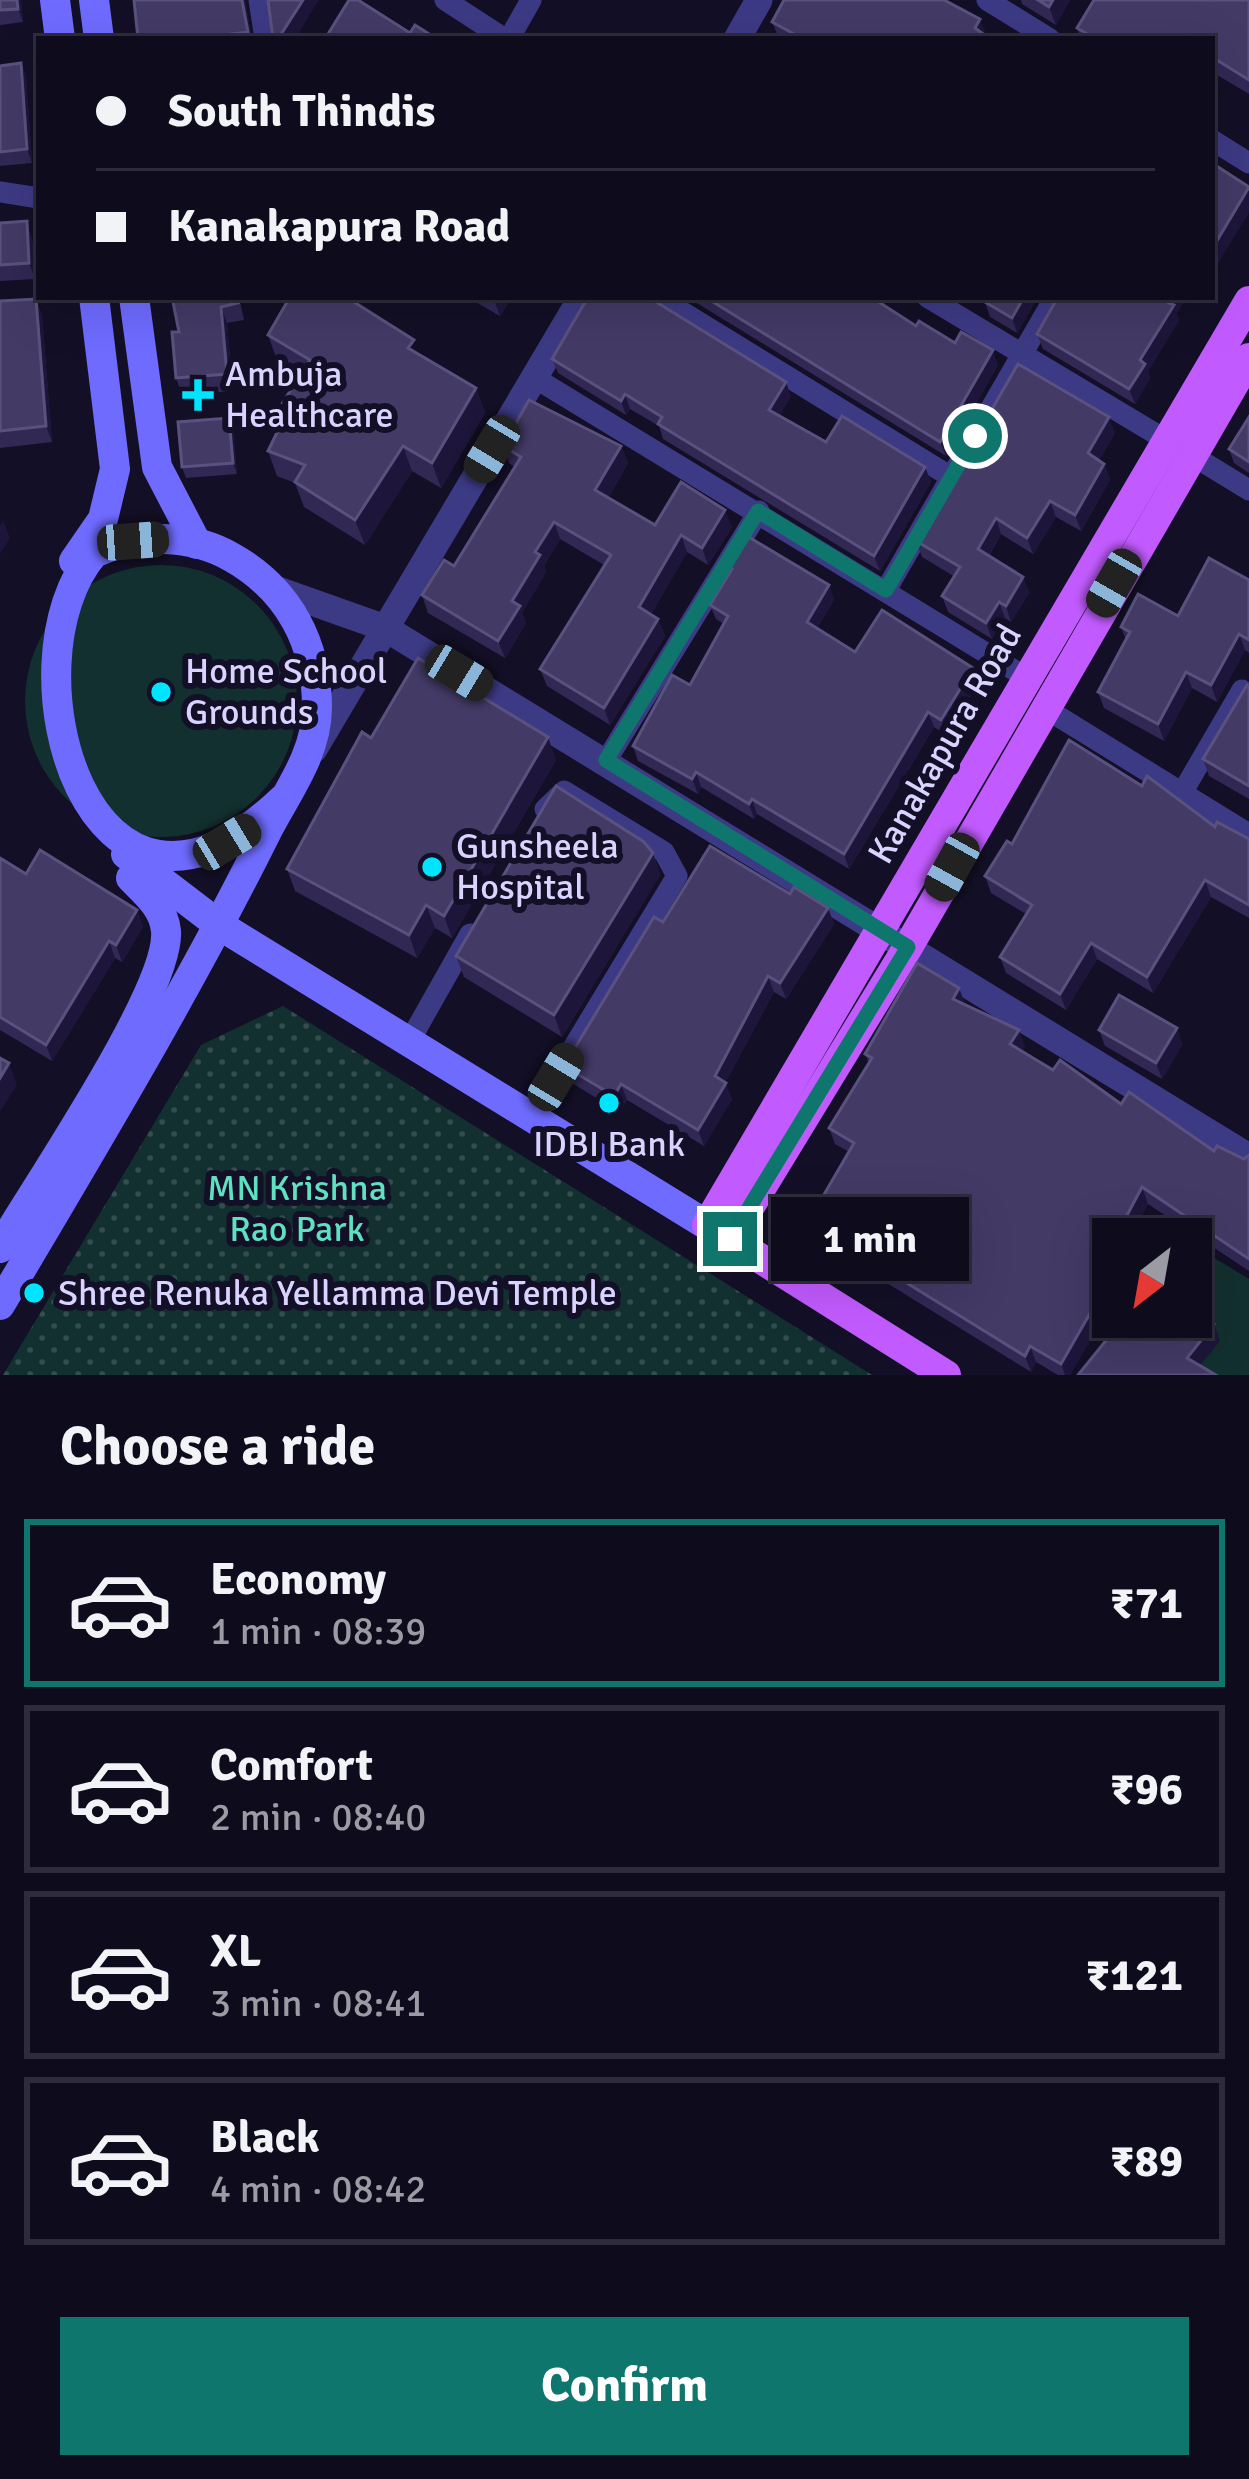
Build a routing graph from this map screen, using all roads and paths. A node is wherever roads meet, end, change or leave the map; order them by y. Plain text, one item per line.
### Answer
1 (55, 0) edge
2 (94, 0) edge
3 (259, 0) edge
4 (445, 0) edge
5 (532, 0) edge
6 (759, 0) edge
7 (987, 0) edge
8 (60, 36) edge
9 (99, 36) edge
10 (265, 36) edge
11 (502, 36) edge
12 (509, 36) edge
13 (738, 36) edge
14 (1045, 36) edge
15 (1215, 142) edge
16 (1249, 163) edge
17 (0, 193) edge
18 (36, 198) edge
19 (94, 300) edge
20 (134, 300) edge
21 (580, 300) edge
22 (663, 300) edge
23 (932, 300) edge
24 (1052, 300) edge
25 (1249, 301) edge
26 (1021, 355) junction
27 (1249, 358) edge
28 (535, 378) junction
29 (1178, 447) junction
30 (951, 476) junction
31 (1249, 490) edge
32 (758, 511) junction
33 (197, 544) junction
34 (72, 564) junction
35 (274, 589) junction
36 (886, 590) junction
37 (37, 596) dead end
38 (385, 628) junction
39 (1027, 678) junction
40 (1241, 690) edge
41 (1043, 707) junction
42 (606, 760) junction
43 (303, 768) junction
44 (1182, 793) junction
45 (283, 800) junction
46 (1249, 834) edge
47 (528, 837) edge
48 (124, 852) junction
49 (482, 913) edge
50 (219, 925) junction
51 (895, 939) junction
52 (409, 1042) junction
53 (531, 1117) junction
54 (1249, 1157) edge
55 (719, 1232) junction
56 (0, 1248) edge
57 (0, 1305) edge
58 (946, 1375) edge

1 - 8 main road
2 - 9 main road
3 - 10 street
4 - 11 street
5 - 12 street
6 - 13 street
7 - 14 street
15 - 16 street
17 - 18 street
19 - 34 main road
20 - 33 main road
21 - 28 street
22 - 30 street
23 - 26 street
24 - 26 street
25 - 29 main road, Kanakapura Road
26 - 29 street
26 - 30 street
27 - 29 main road, Kanakapura Road
28 - 32 street
28 - 38 street
29 - 31 street
29 - 39 main road, Kanakapura Road
29 - 41 main road, Kanakapura Road
30 - 36 street
32 - 36 street
32 - 42 street
33 - 34 main road
33 - 35 main road
34 - 37 main road
35 - 38 street
35 - 43 main road
36 - 39 street
38 - 42 street
38 - 43 street
39 - 51 main road, Kanakapura Road
40 - 44 street
41 - 44 street
41 - 51 main road, Kanakapura Road
42 - 51 street
43 - 45 main road
44 - 46 street
45 - 48 main road
45 - 50 main road
47 - 53 street
48 - 50 main road
48 - 56 main road
49 - 52 street
50 - 52 main road
50 - 57 main road
51 - 54 street
51 - 55 main road, Kanakapura Road
52 - 53 main road
53 - 55 main road
55 - 58 main road

